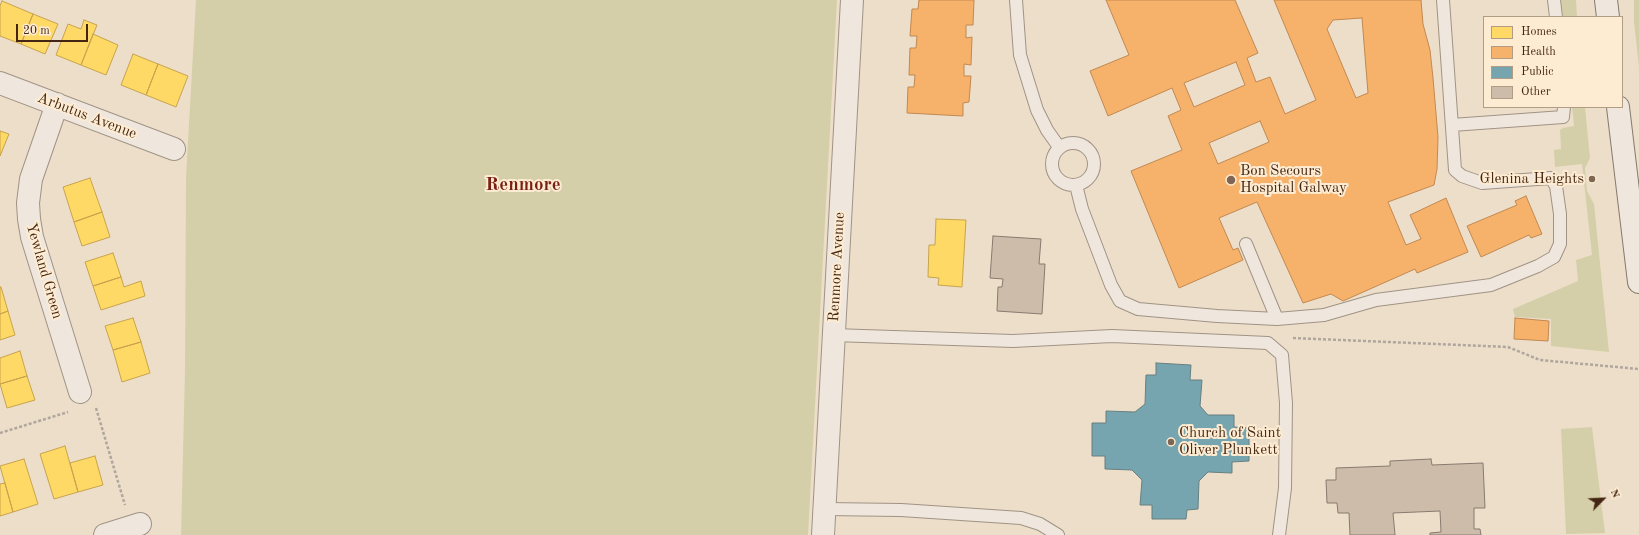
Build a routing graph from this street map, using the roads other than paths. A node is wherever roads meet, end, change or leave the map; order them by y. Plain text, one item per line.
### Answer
1 (852, 0) edge
2 (1016, 0) edge
3 (1443, 0) edge
4 (1554, 0) edge
5 (1606, 0) edge
6 (1556, 16) edge
7 (1608, 16) edge
8 (0, 83) edge
9 (57, 104) junction
10 (1618, 108) edge
11 (1564, 112) edge
12 (1452, 125) junction
13 (1059, 148) junction
14 (174, 149) dead end
15 (1076, 185) junction
16 (1246, 244) dead end
17 (1639, 282) edge
18 (1277, 319) junction
19 (833, 335) junction
20 (84, 401) road end
21 (825, 509) junction
22 (136, 526) road end
23 (105, 535) edge
24 (823, 535) edge
25 (1058, 535) edge
26 (1279, 535) edge

1 - 19 street, Renmore Avenue
2 - 13 lane
3 - 12 lane
4 - 6 lane
5 - 7 street
8 - 9 street, Arbutus Avenue
9 - 14 street, Arbutus Avenue
9 - 20 street, Yewland Green
10 - 17 street
11 - 12 lane
12 - 18 lane
13 - 15 lane
13 - 15 lane
15 - 18 lane
16 - 18 lane
19 - 21 street, Renmore Avenue
19 - 26 lane
21 - 24 street, Renmore Avenue
21 - 25 lane
22 - 23 street

